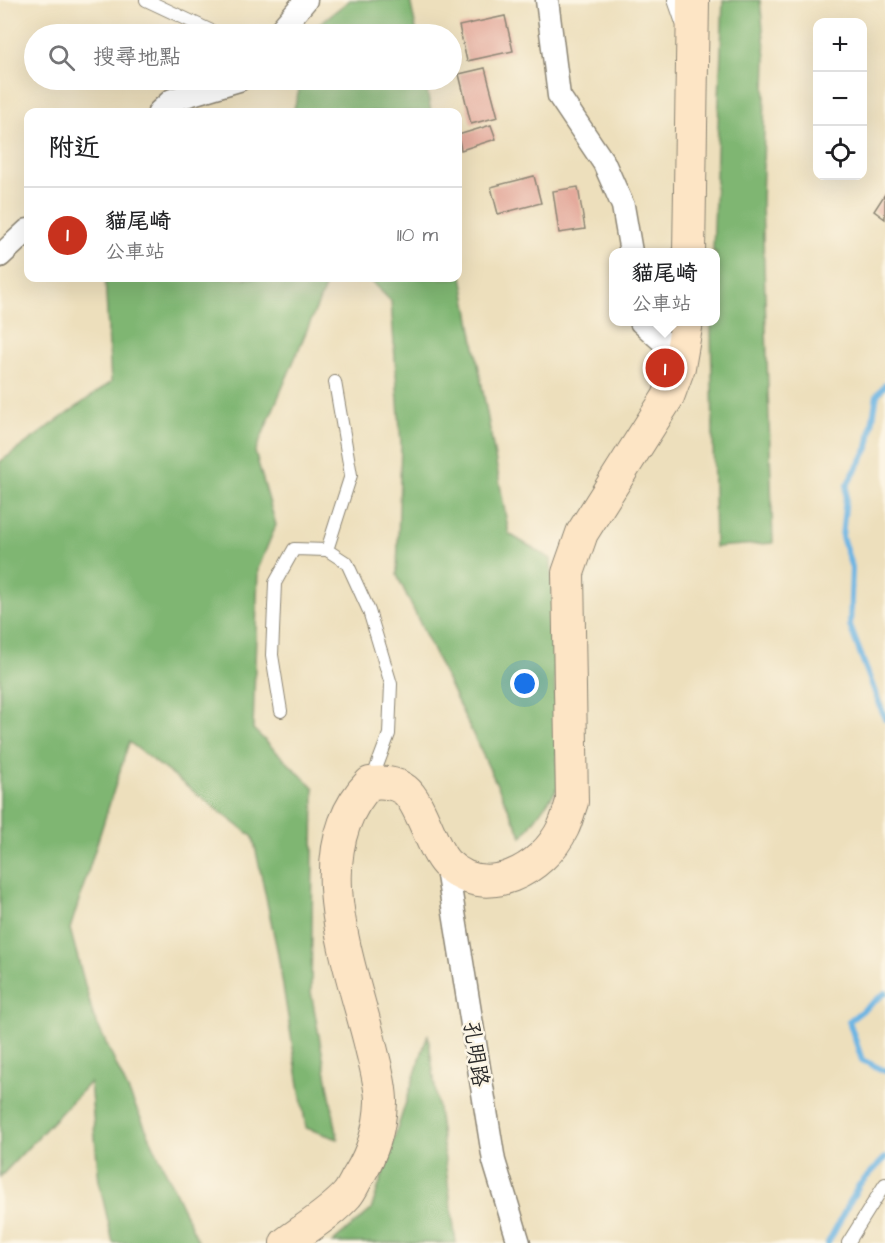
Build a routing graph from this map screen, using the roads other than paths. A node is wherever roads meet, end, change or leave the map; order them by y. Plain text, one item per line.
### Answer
1 (146, 0) edge
2 (306, 0) edge
3 (674, 0) edge
4 (693, 0) edge
5 (548, 1) edge
6 (197, 24) edge
7 (286, 24) edge
8 (692, 55) junction
9 (206, 90) edge
10 (163, 108) edge
11 (24, 234) edge
12 (629, 248) edge
13 (689, 248) edge
14 (0, 256) edge
15 (646, 326) edge
16 (686, 326) edge
17 (681, 358) junction
18 (335, 382) dead end
19 (327, 550) junction
20 (280, 711) dead end
21 (370, 783) junction
22 (446, 862) junction
23 (885, 1184) edge
24 (286, 1243) edge
25 (519, 1243) edge
26 (848, 1243) edge

1 - 6 lane
2 - 7 street
3 - 8 lane
4 - 8 main road
5 - 12 street
8 - 13 main road
9 - 10 street
11 - 14 street
15 - 17 street
16 - 17 main road
17 - 22 main road
18 - 19 lane
19 - 20 lane
19 - 21 lane
21 - 22 main road
21 - 24 main road
22 - 25 street, 孔明路
23 - 26 lane

